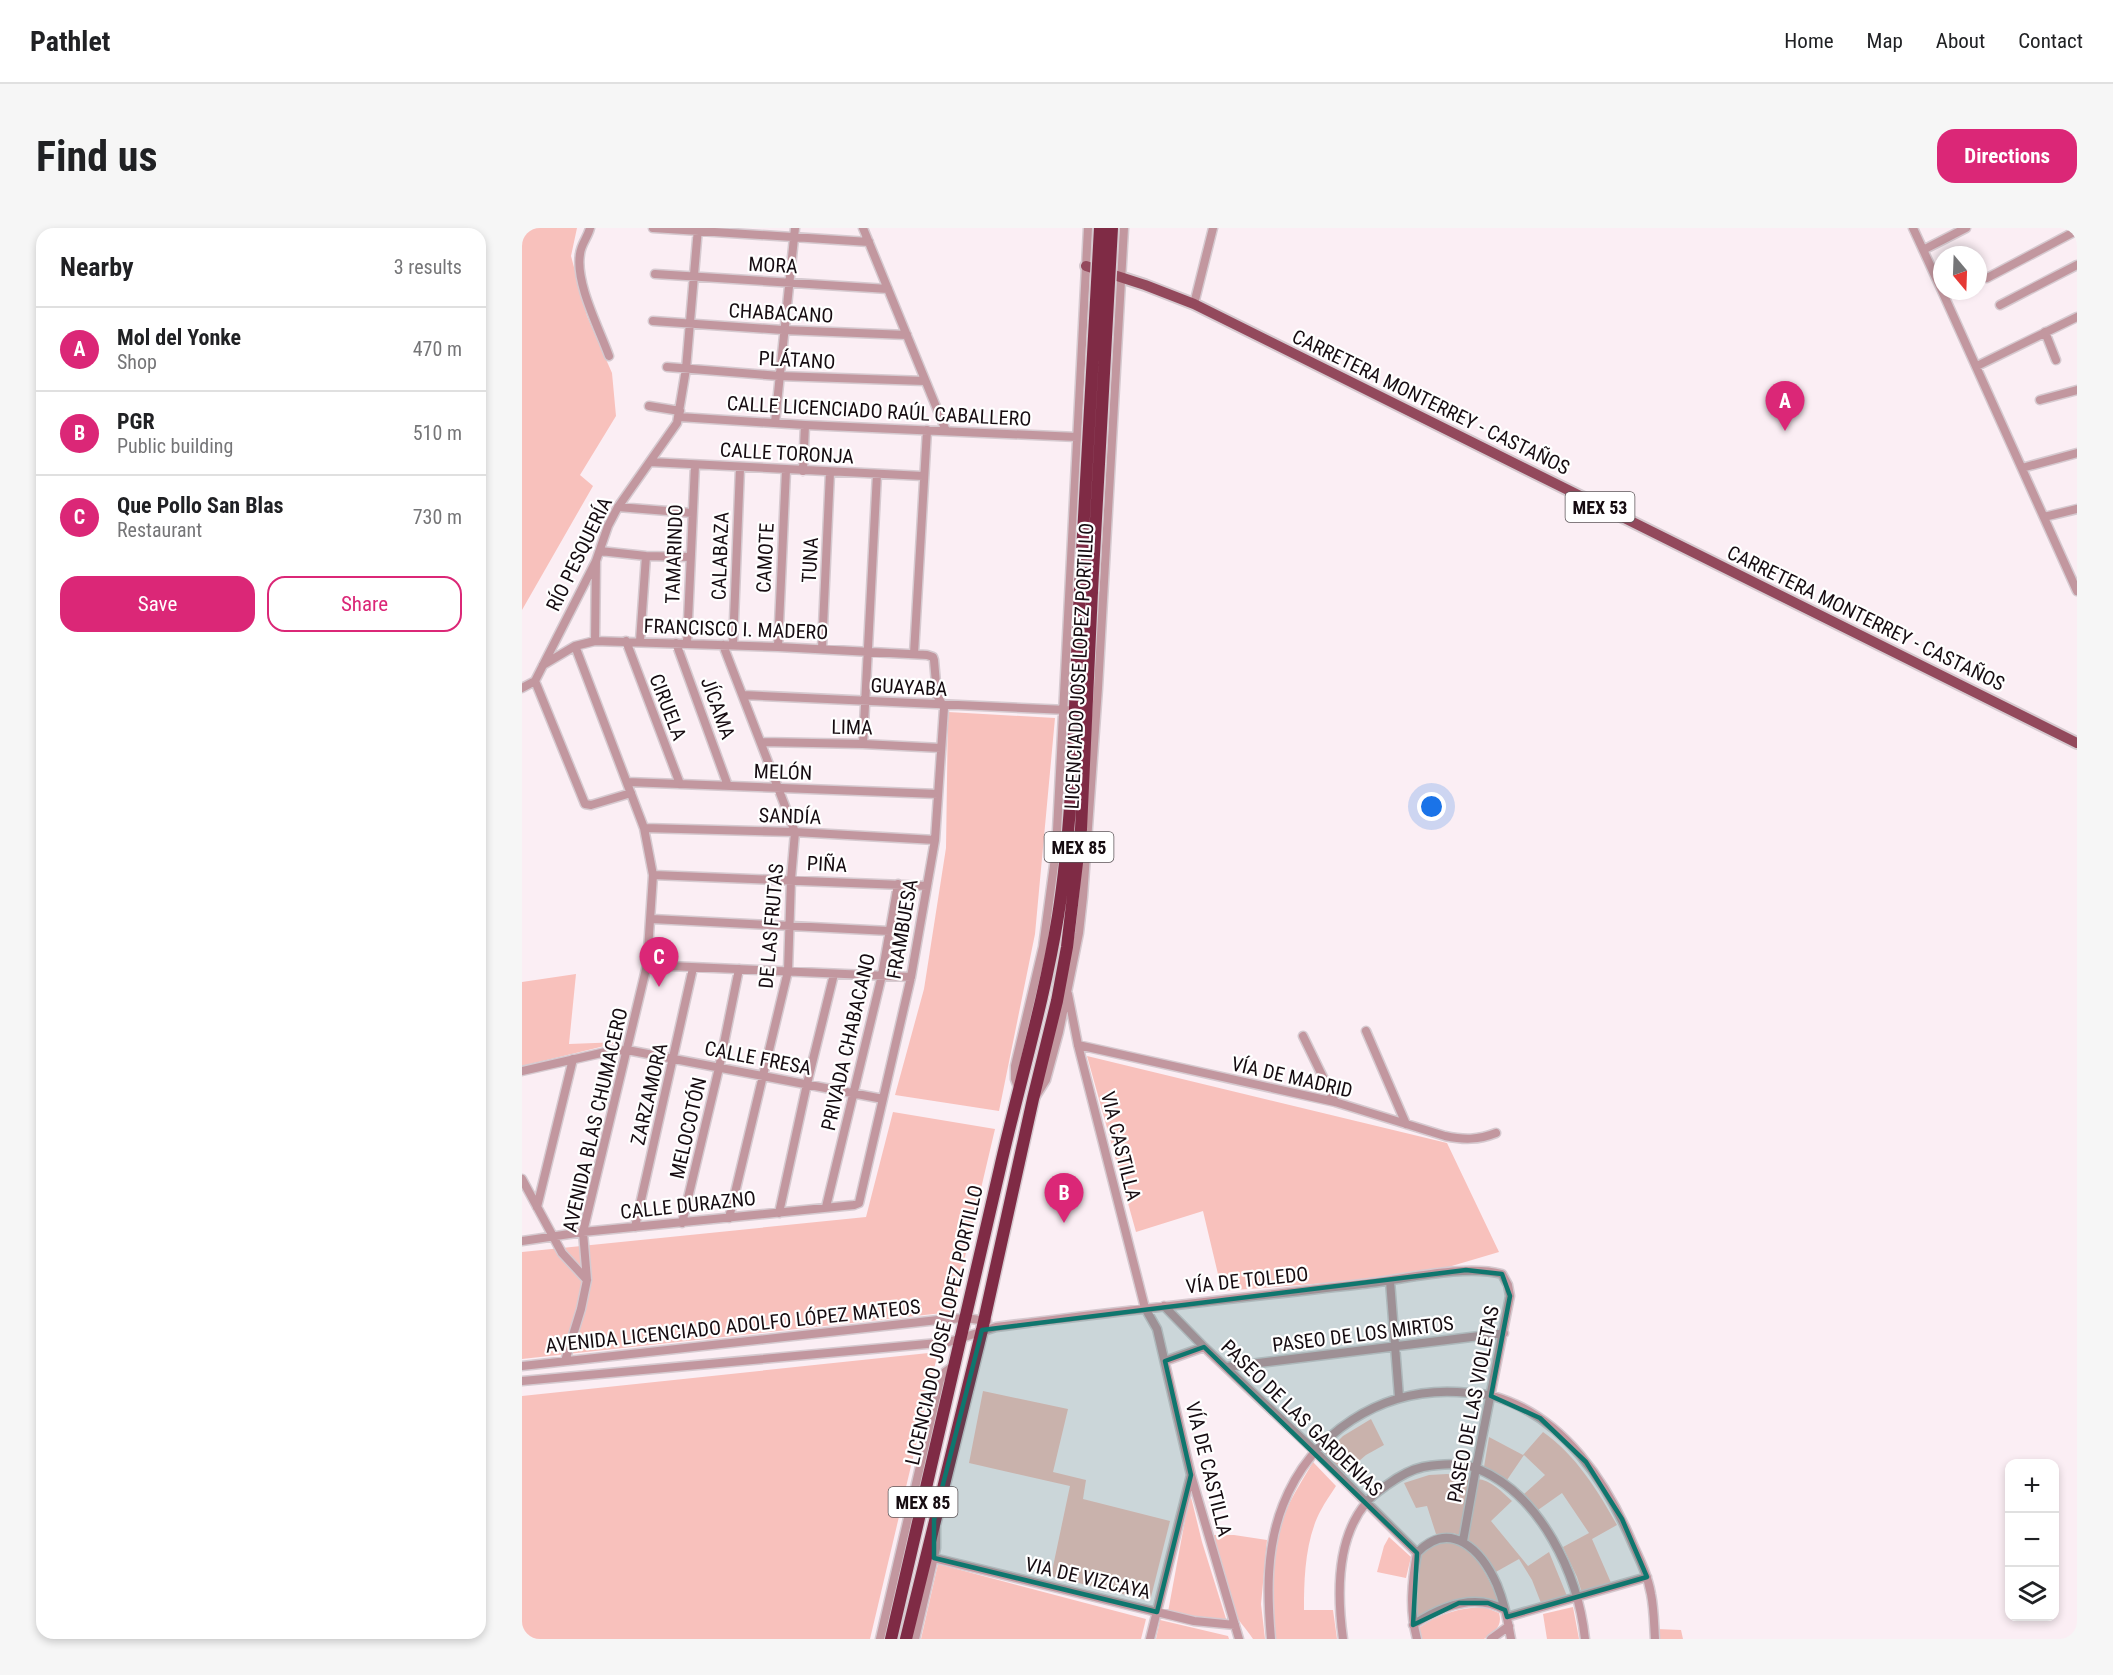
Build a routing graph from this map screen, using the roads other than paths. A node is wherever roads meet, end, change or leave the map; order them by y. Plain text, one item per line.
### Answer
1 (590, 228) edge
2 (653, 228) edge
3 (795, 228) edge
4 (863, 228) edge
5 (1088, 228) edge
6 (1100, 228) edge
7 (1112, 228) edge
8 (1124, 228) edge
9 (1213, 228) edge
10 (1913, 228) edge
11 (1966, 228) edge
12 (698, 230) edge
13 (2075, 233) edge
14 (794, 238) junction
15 (869, 242) junction
16 (1923, 250) junction
17 (2077, 265) edge
18 (1086, 266) junction
19 (1933, 272) edge
20 (655, 274) dead end
21 (693, 276) junction
22 (1121, 276) junction
23 (1987, 278) dead end
24 (789, 282) junction
25 (888, 289) junction
26 (1946, 300) edge
27 (1194, 304) junction
28 (2000, 305) dead end
29 (2077, 317) edge
30 (1083, 319) junction
31 (653, 321) dead end
32 (688, 324) junction
33 (1118, 327) junction
34 (783, 330) junction
35 (2045, 332) junction
36 (907, 335) junction
37 (609, 356) dead end
38 (2056, 360) dead end
39 (1977, 366) junction
40 (667, 367) dead end
41 (686, 369) junction
42 (779, 376) junction
43 (925, 381) junction
44 (2077, 390) edge
45 (2040, 400) dead end
46 (649, 406) dead end
47 (679, 414) junction
48 (775, 423) junction
49 (805, 425) junction
50 (927, 430) junction
51 (946, 431) junction
52 (1077, 437) junction
53 (2077, 453) edge
54 (650, 462) junction
55 (695, 465) junction
56 (740, 468) junction
57 (2022, 468) junction
58 (786, 470) junction
59 (803, 471) junction
60 (830, 472) junction
61 (877, 474) junction
62 (923, 476) junction
63 (618, 507) junction
64 (2077, 509) edge
65 (692, 513) junction
66 (2044, 517) junction
67 (600, 551) junction
68 (646, 556) junction
69 (690, 557) junction
70 (596, 561) junction
71 (2076, 585) edge
72 (1086, 590) junction
73 (595, 640) junction
74 (626, 641) junction
75 (640, 641) junction
76 (676, 643) junction
77 (687, 643) junction
78 (728, 645) junction
79 (575, 646) junction
80 (778, 646) junction
81 (822, 649) junction
82 (867, 651) junction
83 (914, 654) junction
84 (933, 657) joint
85 (543, 665) junction
86 (535, 681) junction
87 (522, 688) edge
88 (743, 695) junction
89 (866, 701) junction
90 (943, 705) junction
91 (1069, 710) junction
92 (761, 742) junction
93 (863, 744) junction
94 (2077, 744) edge
95 (941, 748) junction
96 (627, 782) junction
97 (680, 784) junction
98 (728, 786) junction
99 (779, 788) junction
100 (631, 793) junction
101 (938, 794) junction
102 (644, 828) junction
103 (795, 832) junction
104 (934, 840) junction
105 (653, 875) junction
106 (791, 879) junction
107 (898, 884) junction
108 (927, 886) junction
109 (652, 919) junction
110 (789, 925) junction
111 (890, 932) junction
112 (647, 965) junction
113 (693, 968) junction
114 (739, 969) junction
115 (788, 971) junction
116 (834, 974) junction
117 (882, 975) junction
118 (911, 977) junction
119 (1067, 991) junction
120 (1366, 1031) dead end
121 (1303, 1036) dead end
122 (1078, 1045) junction
123 (627, 1050) junction
124 (573, 1059) junction
125 (674, 1059) junction
126 (719, 1068) junction
127 (523, 1074) edge
128 (763, 1075) junction
129 (807, 1084) junction
130 (854, 1094) junction
131 (883, 1099) junction
132 (1033, 1099) junction
133 (1335, 1102) junction
134 (1406, 1124) junction
135 (1496, 1133) dead end
136 (522, 1179) edge
137 (858, 1204) joint
138 (537, 1207) junction
139 (826, 1207) junction
140 (779, 1213) junction
141 (729, 1218) junction
142 (682, 1223) junction
143 (635, 1227) junction
144 (583, 1232) junction
145 (552, 1237) junction
146 (522, 1241) edge
147 (1502, 1274) joint
148 (587, 1280) junction
149 (1390, 1281) junction
150 (1164, 1306) junction
151 (1145, 1308) junction
152 (965, 1318) junction
153 (983, 1325) junction
154 (1504, 1333) junction
155 (960, 1340) junction
156 (1394, 1346) junction
157 (1204, 1347) junction
158 (565, 1361) junction
159 (1165, 1361) junction
160 (956, 1364) junction
161 (522, 1366) edge
162 (1226, 1367) junction
163 (522, 1381) edge
164 (1491, 1396) junction
165 (1400, 1397) junction
166 (1315, 1451) junction
167 (1476, 1468) junction
168 (1191, 1475) junction
169 (1366, 1502) junction
170 (934, 1520) junction
171 (1463, 1541) junction
172 (1417, 1553) junction
173 (934, 1558) junction
174 (1647, 1577) junction
175 (1577, 1596) junction
176 (1157, 1612) junction
177 (1507, 1618) junction
178 (1235, 1625) junction
179 (1413, 1625) junction
180 (880, 1639) edge
181 (891, 1639) edge
182 (906, 1639) edge
183 (915, 1639) edge
184 (1150, 1639) edge
185 (1239, 1639) edge
186 (1271, 1639) edge
187 (1343, 1639) edge
188 (1416, 1639) edge
189 (1491, 1639) edge
190 (1512, 1639) edge
191 (1585, 1639) edge
192 (1655, 1639) edge

1 - 37 street
2 - 12 street
3 - 14 street
4 - 15 street
5 - 18 street, LICENCIADO JOSE LOPEZ PORTILLO
6 - 72 highway, LICENCIADO JOSE LOPEZ PORTILLO / MEX 85, bridge
7 - 72 highway, LICENCIADO JOSE LOPEZ PORTILLO / MEX 85, bridge
8 - 22 street, LICENCIADO JOSE LOPEZ PORTILLO
9 - 27 street
10 - 16 street
11 - 16 street
12 - 14 street
12 - 21 street
13 - 23 street
14 - 15 street
14 - 24 street
15 - 25 street
16 - 19 street
17 - 28 street
18 - 22 main road, CARRETERA MONTERREY - CASTAÑOS / MEX 53
18 - 30 street, LICENCIADO JOSE LOPEZ PORTILLO
20 - 21 street, MORA
21 - 24 street, MORA
21 - 32 street
22 - 27 main road, CARRETERA MONTERREY - CASTAÑOS / MEX 53
22 - 33 street, LICENCIADO JOSE LOPEZ PORTILLO
24 - 25 street, MORA
24 - 34 street
25 - 36 street
26 - 39 street
27 - 94 main road, CARRETERA MONTERREY - CASTAÑOS / MEX 53
29 - 35 street
30 - 33 street
30 - 52 street, LICENCIADO JOSE LOPEZ PORTILLO
31 - 32 street, CHABACANO
32 - 34 street, CHABACANO
32 - 41 street
33 - 119 street, LICENCIADO JOSE LOPEZ PORTILLO
34 - 36 street, CHABACANO
34 - 42 street
35 - 38 street
35 - 39 street
36 - 43 street
39 - 57 street
40 - 41 street, PLÁTANO
41 - 42 street, PLÁTANO
41 - 47 street
42 - 43 street, PLÁTANO
42 - 48 street
43 - 51 street
44 - 45 street
46 - 47 street, CALLE LICENCIADO RAÚL CABALLERO
47 - 48 street, CALLE LICENCIADO RAÚL CABALLERO
47 - 54 street, RÍO PESQUERÍA
48 - 49 street, CALLE LICENCIADO RAÚL CABALLERO
49 - 50 street, CALLE LICENCIADO RAÚL CABALLERO
49 - 59 street
50 - 51 street, CALLE LICENCIADO RAÚL CABALLERO
50 - 62 street
51 - 52 street, CALLE LICENCIADO RAÚL CABALLERO
52 - 91 street, LICENCIADO JOSE LOPEZ PORTILLO
53 - 57 street
54 - 55 street, CALLE TORONJA
54 - 63 street, RÍO PESQUERÍA
55 - 56 street, CALLE TORONJA
55 - 65 street, TAMARINDO
56 - 58 street, CALLE TORONJA
56 - 78 street, CALABAZA
57 - 66 street
58 - 59 street, CALLE TORONJA
58 - 80 street, CAMOTE
59 - 60 street, CALLE TORONJA
60 - 61 street, CALLE TORONJA
60 - 81 street, TUNA
61 - 62 street, CALLE TORONJA
61 - 82 street
62 - 83 street
63 - 65 street
63 - 67 street, RÍO PESQUERÍA
64 - 66 street
65 - 69 street, TAMARINDO
66 - 71 street
67 - 68 street
67 - 70 street, RÍO PESQUERÍA
68 - 69 street
68 - 75 street
69 - 77 street, TAMARINDO
70 - 73 street
70 - 85 street, RÍO PESQUERÍA
72 - 91 highway, LICENCIADO JOSE LOPEZ PORTILLO / MEX 85
72 - 132 highway, LICENCIADO JOSE LOPEZ PORTILLO / MEX 85
73 - 74 street, FRANCISCO I. MADERO
73 - 79 street, FRANCISCO I. MADERO
74 - 75 street, FRANCISCO I. MADERO
74 - 97 street, CIRUELA
75 - 76 street, FRANCISCO I. MADERO
76 - 77 street, FRANCISCO I. MADERO
76 - 98 street, JÍCAMA
77 - 78 street, FRANCISCO I. MADERO
78 - 80 street, FRANCISCO I. MADERO
78 - 88 street, DE LAS FRUTAS
79 - 85 street, FRANCISCO I. MADERO
79 - 96 street, AVENIDA BLAS CHUMACERO
80 - 81 street, FRANCISCO I. MADERO
81 - 82 street, FRANCISCO I. MADERO
82 - 83 street, FRANCISCO I. MADERO
82 - 89 street
83 - 84 street, FRANCISCO I. MADERO
84 - 90 street, FRAMBUESA
85 - 86 street, RÍO PESQUERÍA
86 - 87 street
86 - 100 street
88 - 89 street, GUAYABA
88 - 92 street, DE LAS FRUTAS
89 - 90 street, GUAYABA
89 - 93 street
90 - 91 street, GUAYABA
90 - 95 street, FRAMBUESA
91 - 152 highway, LICENCIADO JOSE LOPEZ PORTILLO / MEX 85
92 - 93 street, LIMA
92 - 99 street, DE LAS FRUTAS
93 - 95 street, LIMA
95 - 101 street, FRAMBUESA
96 - 97 street, MELÓN
96 - 100 street, AVENIDA BLAS CHUMACERO
97 - 98 street, MELÓN
98 - 99 street, MELÓN
99 - 101 street, MELÓN
99 - 103 street, DE LAS FRUTAS
100 - 102 street, AVENIDA BLAS CHUMACERO
101 - 104 street, FRAMBUESA
102 - 103 street, SANDÍA
102 - 105 street, AVENIDA BLAS CHUMACERO
103 - 104 street, SANDÍA
103 - 106 street, DE LAS FRUTAS
104 - 108 street, FRAMBUESA
105 - 106 street, PIÑA
105 - 109 street, AVENIDA BLAS CHUMACERO
106 - 107 street, PIÑA
106 - 110 street, DE LAS FRUTAS
107 - 108 street, PIÑA
107 - 111 street, PRIVADA CHABACANO
108 - 118 street, FRAMBUESA
109 - 110 street
109 - 112 street, AVENIDA BLAS CHUMACERO
110 - 111 street
110 - 115 street, DE LAS FRUTAS
111 - 117 street, PRIVADA CHABACANO
112 - 113 street
112 - 123 street, AVENIDA BLAS CHUMACERO
113 - 114 street
113 - 125 street, ZARZAMORA
114 - 115 street
114 - 126 street, MELOCOTÓN
115 - 116 street
115 - 128 street, DE LAS FRUTAS
116 - 117 street
116 - 129 street
117 - 118 street
117 - 130 street, PRIVADA CHABACANO
118 - 131 street, FRAMBUESA
119 - 122 street, VIA CASTILLA
119 - 132 street, LICENCIADO JOSE LOPEZ PORTILLO
120 - 134 street
121 - 133 street
122 - 133 street, VÍA DE MADRID
122 - 151 street, VIA CASTILLA
123 - 124 street
123 - 125 street, CALLE FRESA
123 - 144 street, AVENIDA BLAS CHUMACERO
124 - 127 street
124 - 138 street
125 - 126 street, CALLE FRESA
125 - 143 street, ZARZAMORA
126 - 128 street, CALLE FRESA
126 - 142 street, MELOCOTÓN
128 - 129 street, CALLE FRESA
128 - 141 street, DE LAS FRUTAS
129 - 130 street, CALLE FRESA
129 - 140 street
130 - 131 street, CALLE FRESA
130 - 139 street, PRIVADA CHABACANO
131 - 137 street, FRAMBUESA
132 - 153 highway, LICENCIADO JOSE LOPEZ PORTILLO / MEX 85
133 - 134 street, VÍA DE MADRID
134 - 135 street, VÍA DE MADRID
136 - 138 street
137 - 139 street, CALLE DURAZNO
138 - 145 street
139 - 140 street, CALLE DURAZNO
140 - 141 street, CALLE DURAZNO
141 - 142 street, CALLE DURAZNO
142 - 143 street, CALLE DURAZNO
143 - 144 street, CALLE DURAZNO
144 - 145 street, CALLE DURAZNO
144 - 148 street, AVENIDA BLAS CHUMACERO
145 - 146 street, CALLE DURAZNO
145 - 148 street
147 - 149 street, VÍA DE TOLEDO
147 - 154 street, PASEO DE LAS VIOLETAS
148 - 158 street, AVENIDA BLAS CHUMACERO
149 - 150 street, VÍA DE TOLEDO
149 - 156 street
150 - 151 street, VÍA DE TOLEDO
150 - 157 street, PASEO DE LAS GARDENIAS
151 - 153 street, VÍA DE TOLEDO
151 - 159 street, VÍA DE CASTILLA
152 - 153 street, AVENIDA LICENCIADO ADOLFO LÓPEZ MATEOS
152 - 155 highway, LICENCIADO JOSE LOPEZ PORTILLO / MEX 85
152 - 158 street, AVENIDA LICENCIADO ADOLFO LÓPEZ MATEOS
153 - 155 street, AVENIDA LICENCIADO ADOLFO LÓPEZ MATEOS
153 - 170 highway, LICENCIADO JOSE LOPEZ PORTILLO / MEX 85
154 - 156 street, PASEO DE LOS MIRTOS
154 - 164 street, PASEO DE LAS VIOLETAS
155 - 160 highway, LICENCIADO JOSE LOPEZ PORTILLO / MEX 85
155 - 163 street, AVENIDA LICENCIADO ADOLFO LÓPEZ MATEOS
156 - 162 street, PASEO DE LOS MIRTOS
156 - 165 street
157 - 159 street
157 - 162 street, PASEO DE LAS GARDENIAS
158 - 161 street, AVENIDA LICENCIADO ADOLFO LÓPEZ MATEOS
159 - 168 street, VÍA DE CASTILLA
160 - 180 street
160 - 181 highway, LICENCIADO JOSE LOPEZ PORTILLO / MEX 85
162 - 166 street, PASEO DE LAS GARDENIAS
164 - 165 street
164 - 167 street, PASEO DE LAS VIOLETAS
164 - 174 street
165 - 166 street
166 - 169 street, PASEO DE LAS GARDENIAS
166 - 186 street
167 - 169 street
167 - 171 street, PASEO DE LAS VIOLETAS
167 - 175 street
168 - 176 street
168 - 178 street, VÍA DE CASTILLA
169 - 172 street, PASEO DE LAS GARDENIAS
169 - 187 street
170 - 173 street
170 - 182 highway, LICENCIADO JOSE LOPEZ PORTILLO / MEX 85
171 - 172 street
171 - 177 street
172 - 179 street
173 - 176 street, VIA DE VIZCAYA
173 - 183 street
174 - 175 street
174 - 192 street
175 - 177 street
175 - 191 street
176 - 178 street, VIA DE VIZCAYA
176 - 184 street
177 - 179 street
177 - 189 street
177 - 190 street
178 - 185 street, VÍA DE CASTILLA
179 - 188 street

